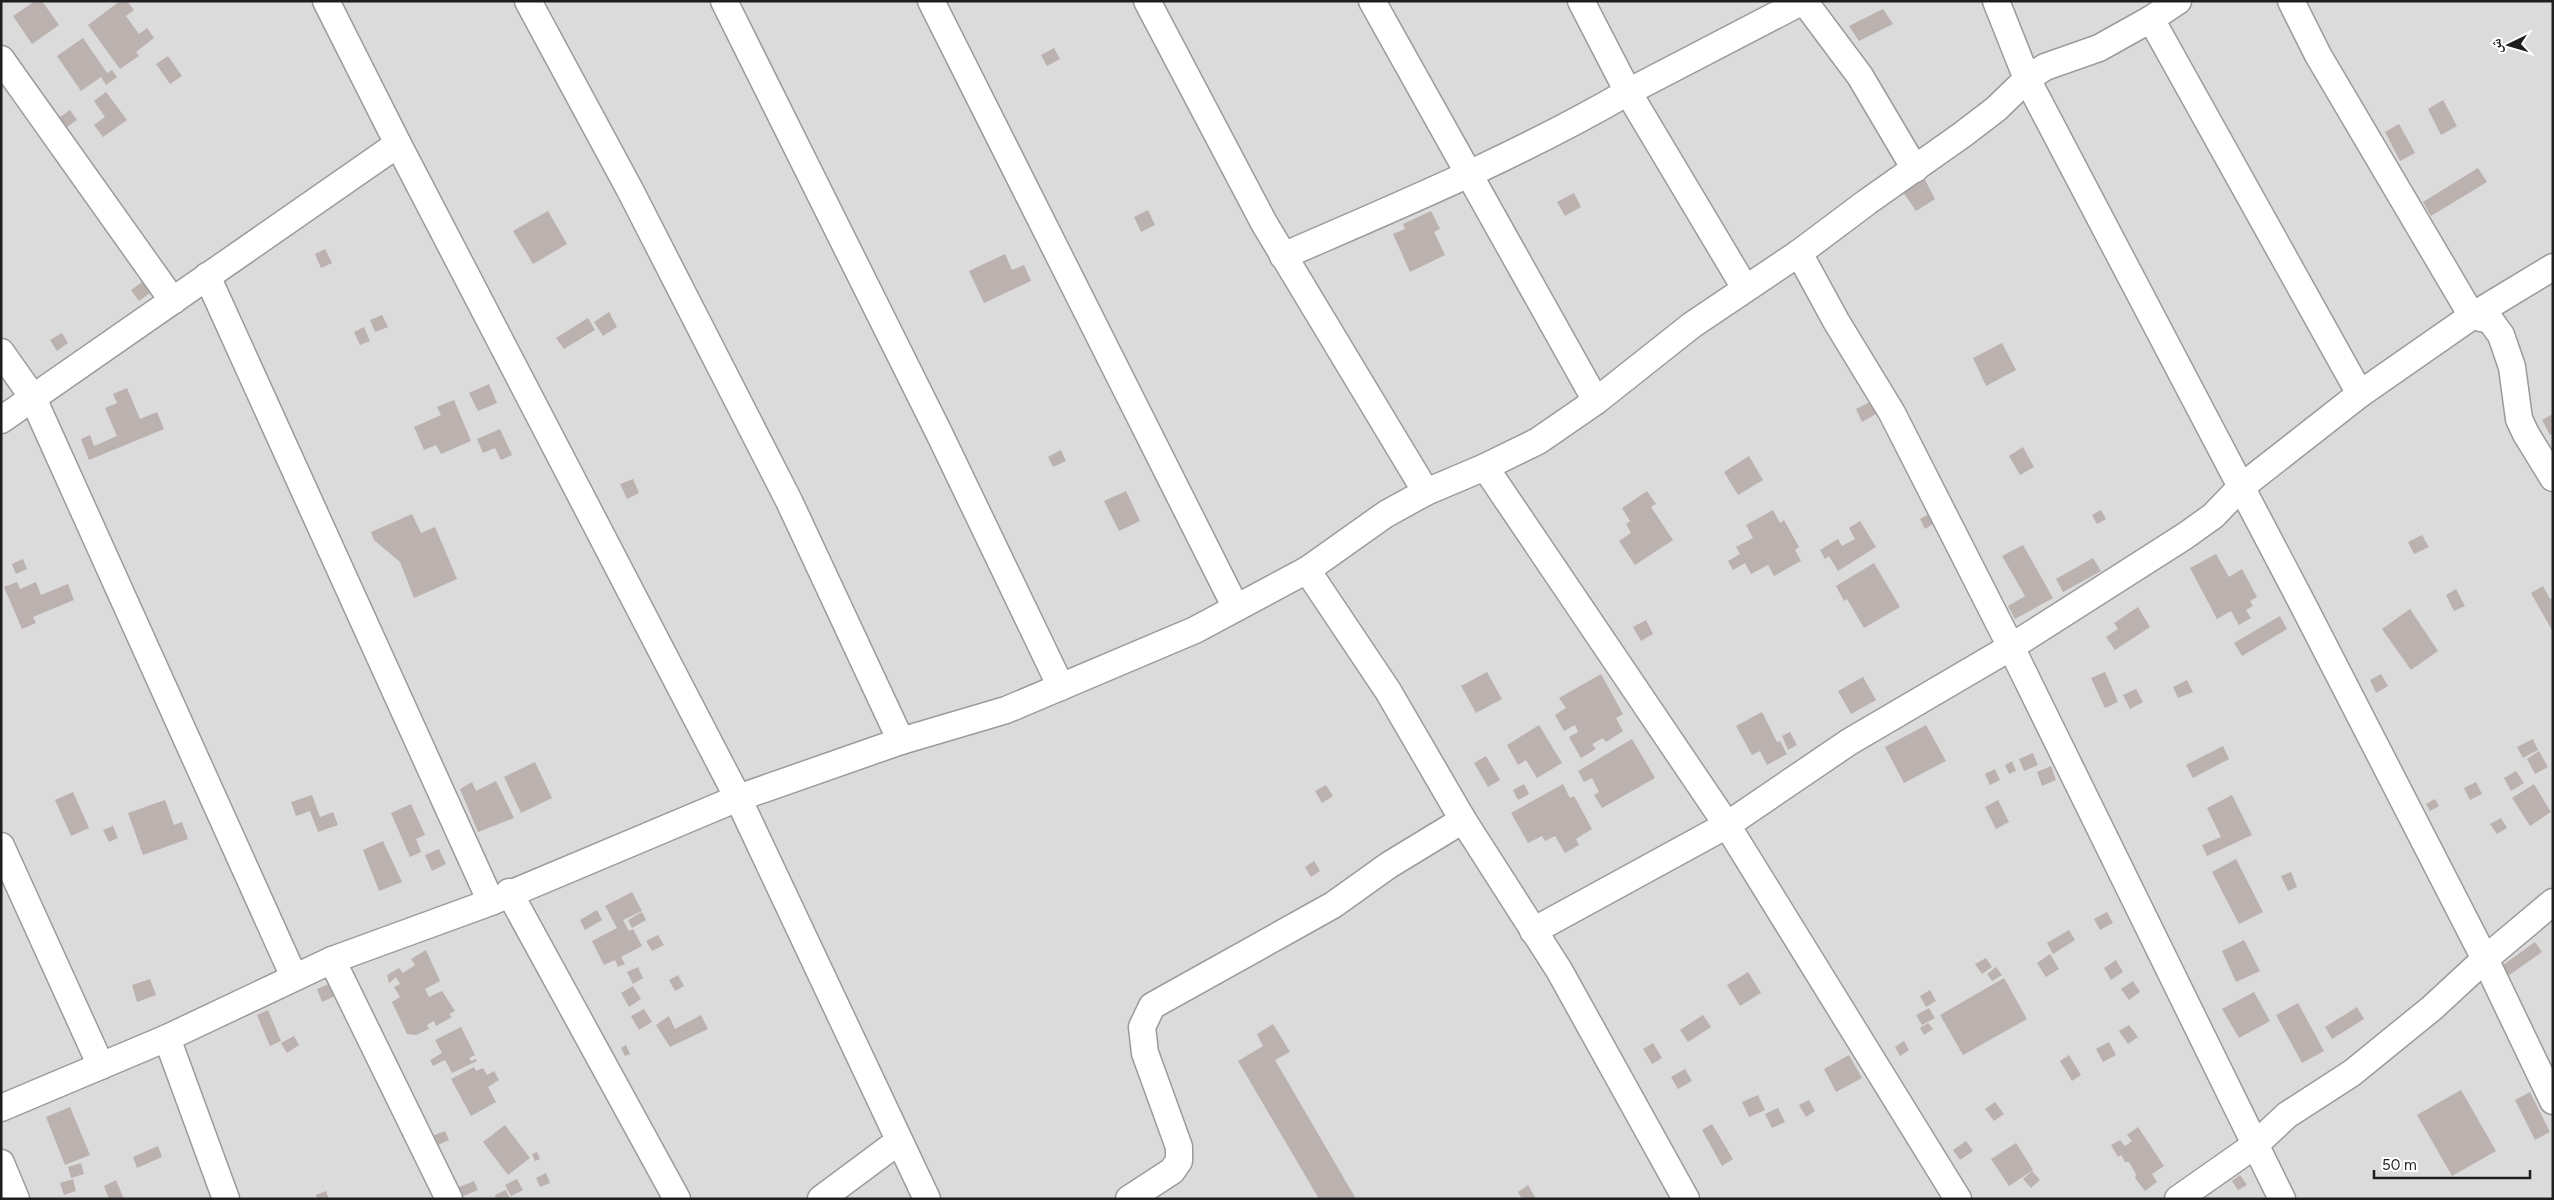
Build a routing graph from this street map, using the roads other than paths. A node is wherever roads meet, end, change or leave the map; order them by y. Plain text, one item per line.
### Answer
1 (326, 1) edge
2 (528, 1) edge
3 (724, 1) edge
4 (931, 1) edge
5 (1147, 1) edge
6 (1372, 1) edge
7 (1581, 1) edge
8 (1803, 1) edge
9 (1996, 1) edge
10 (2178, 1) edge
11 (2291, 1) edge
12 (2151, 20) junction
13 (1, 59) edge
14 (2027, 79) junction
15 (1628, 92) junction
16 (398, 144) junction
17 (1915, 169) junction
18 (1468, 175) junction
19 (1799, 253) junction
20 (1283, 256) junction
21 (2553, 267) edge
22 (207, 276) junction
23 (1745, 288) junction
24 (174, 301) junction
25 (2472, 316) junction
26 (1, 352) edge
27 (2360, 394) junction
28 (32, 396) junction
29 (1596, 401) junction
30 (1, 420) edge
31 (1485, 467) junction
32 (2553, 478) edge
33 (2240, 488) junction
34 (1426, 492) junction
35 (1307, 570) junction
36 (1236, 608) junction
37 (2011, 647) junction
38 (1061, 687) junction
39 (901, 741) junction
40 (738, 798) junction
41 (1463, 820) junction
42 (1728, 825) junction
43 (1, 846) edge
44 (500, 897) junction
45 (2553, 902) edge
46 (1534, 931) junction
47 (2485, 958) junction
48 (332, 960) junction
49 (294, 977) junction
50 (167, 1038) junction
51 (101, 1066) junction
52 (2553, 1101) edge
53 (1, 1108) edge
54 (900, 1142) junction
55 (2255, 1145) junction
56 (1, 1163) edge
57 (16, 1199) edge
58 (226, 1199) edge
59 (449, 1199) edge
60 (677, 1199) edge
61 (821, 1199) edge
62 (927, 1199) edge
63 (1129, 1199) edge
64 (1686, 1199) edge
65 (1958, 1199) edge
66 (2178, 1199) edge
67 (2282, 1199) edge

1 - 16 street
2 - 39 street
3 - 38 street
4 - 36 street
5 - 20 street
6 - 18 street
7 - 15 street
8 - 15 street
8 - 17 street
9 - 14 street
10 - 12 street
11 - 25 street
12 - 14 street
12 - 27 street
13 - 24 street
14 - 17 street
14 - 33 street
15 - 18 street
15 - 23 street
16 - 22 street
16 - 40 street
17 - 19 street
18 - 20 street
18 - 29 street
19 - 23 street
19 - 37 street
20 - 34 street
21 - 25 street
22 - 24 street
22 - 44 street
23 - 29 street
24 - 28 street
25 - 27 street
25 - 32 street
26 - 28 street
27 - 33 street
28 - 30 street
28 - 49 street
29 - 31 street
31 - 34 street
31 - 42 street
33 - 37 street
33 - 47 street
34 - 35 street
35 - 36 street
35 - 41 street
36 - 38 street
37 - 42 street
37 - 55 street
38 - 39 street
39 - 40 street
40 - 44 street
40 - 54 street
41 - 46 street
41 - 63 street
42 - 46 street
42 - 65 street
43 - 51 street
44 - 48 street
44 - 60 street
45 - 47 street
46 - 64 street
47 - 52 street
47 - 55 street
48 - 49 street
48 - 59 street
49 - 50 street
50 - 51 street
50 - 58 street
51 - 53 street
54 - 61 street
54 - 62 street
55 - 66 street
55 - 67 street
56 - 57 street

